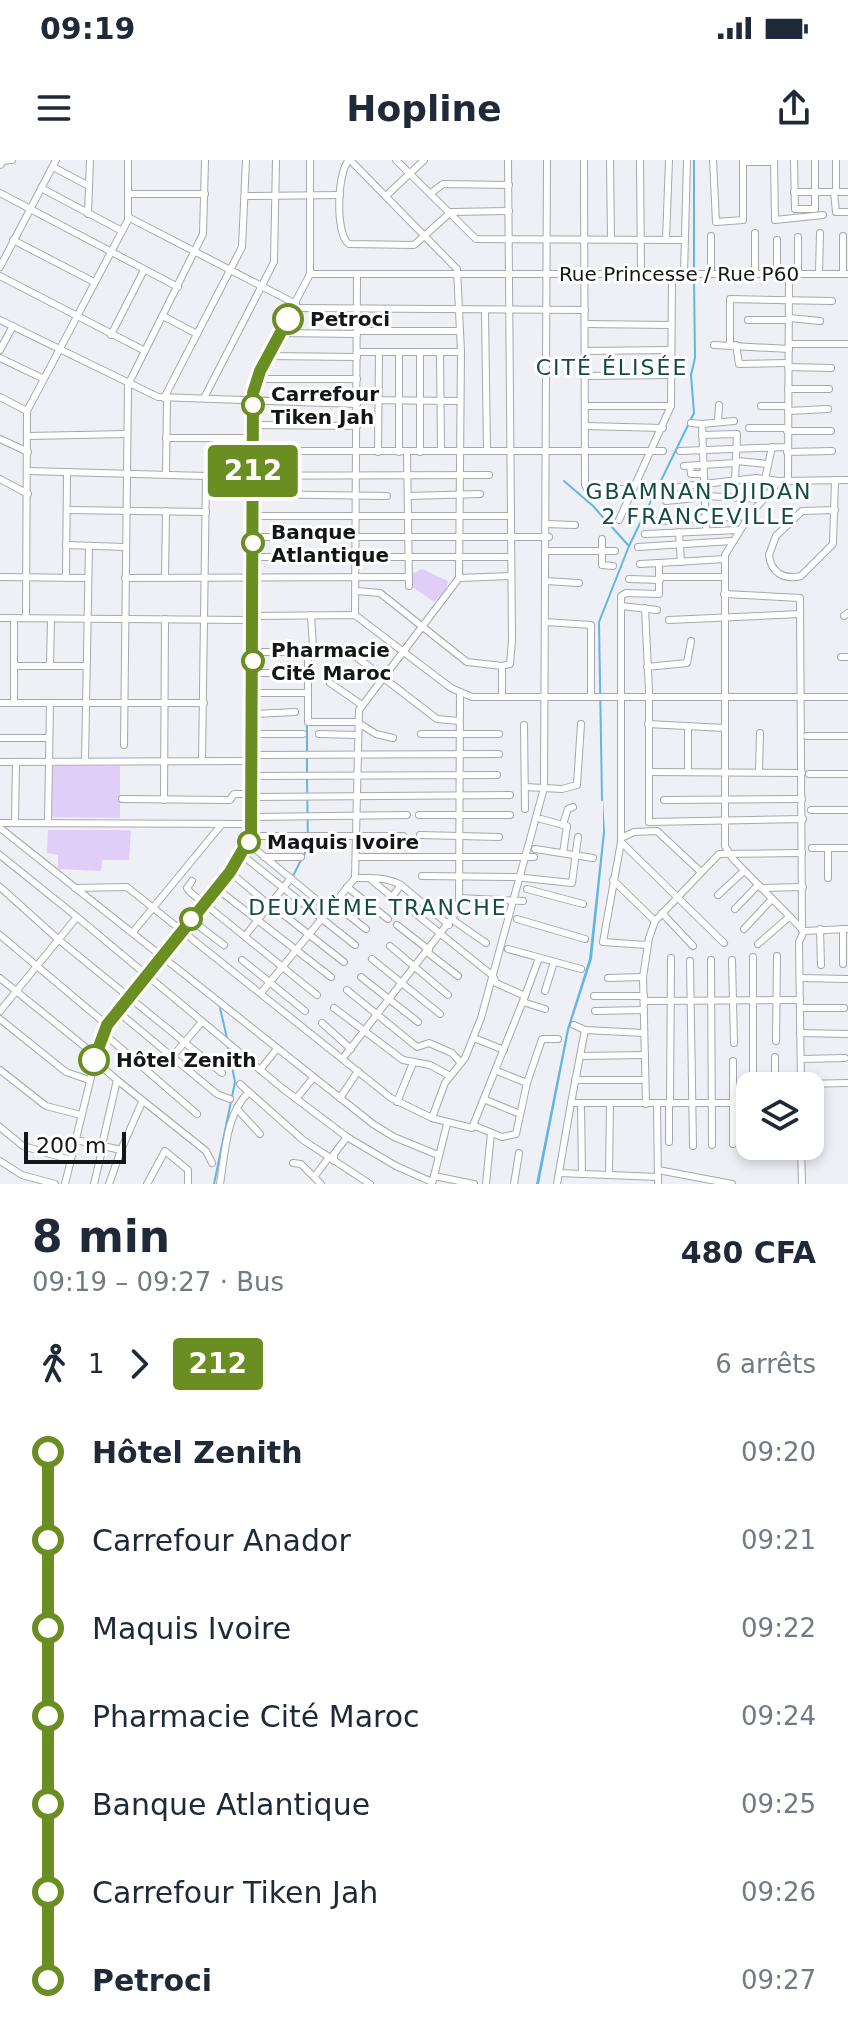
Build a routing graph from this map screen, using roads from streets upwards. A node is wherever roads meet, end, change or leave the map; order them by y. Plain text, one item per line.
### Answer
1 (12, 160) edge
2 (90, 160) edge
3 (128, 160) edge
4 (205, 160) edge
5 (246, 160) edge
6 (276, 160) edge
7 (310, 160) edge
8 (350, 160) edge
9 (396, 160) edge
10 (424, 160) edge
11 (508, 160) edge
12 (547, 160) edge
13 (584, 160) edge
14 (610, 160) edge
15 (640, 160) edge
16 (669, 160) edge
17 (687, 160) edge
18 (713, 160) edge
19 (794, 160) edge
20 (815, 160) edge
21 (836, 160) edge
22 (1, 161) edge
23 (743, 161) edge
24 (774, 161) edge
25 (54, 164) edge
26 (410, 173) junction
27 (509, 185) junction
28 (89, 186) junction
29 (41, 188) junction
30 (794, 192) junction
31 (815, 192) junction
32 (835, 192) junction
33 (848, 192) edge
34 (0, 193) edge
35 (431, 193) junction
36 (129, 194) junction
37 (205, 194) junction
38 (311, 195) junction
39 (340, 195) junction
40 (387, 195) junction
41 (246, 196) junction
42 (276, 196) junction
43 (30, 208) junction
44 (509, 211) junction
45 (848, 212) edge
46 (448, 213) junction
47 (88, 214) junction
48 (823, 215) dead end
49 (128, 217) junction
50 (122, 231) junction
51 (755, 233) dead end
52 (820, 233) dead end
53 (426, 235) junction
54 (711, 236) dead end
55 (843, 236) dead end
56 (798, 237) dead end
57 (509, 239) junction
58 (547, 239) junction
59 (584, 239) junction
60 (611, 239) junction
61 (640, 239) junction
62 (13, 240) junction
63 (666, 240) junction
64 (684, 240) junction
65 (777, 240) dead end
66 (111, 250) junction
67 (196, 253) junction
68 (0, 267) edge
69 (144, 270) junction
70 (231, 270) junction
71 (641, 273) junction
72 (310, 274) junction
73 (357, 274) junction
74 (458, 274) junction
75 (510, 274) junction
76 (547, 274) junction
77 (585, 274) junction
78 (672, 274) junction
79 (684, 274) junction
80 (711, 274) junction
81 (755, 274) junction
82 (777, 274) junction
83 (789, 274) junction
84 (798, 274) junction
85 (819, 274) junction
86 (845, 274) edge
87 (0, 276) edge
88 (94, 282) junction
89 (264, 285) junction
90 (178, 287) junction
91 (789, 301) junction
92 (832, 301) dead end
93 (295, 306) junction
94 (357, 310) junction
95 (509, 310) junction
96 (585, 310) junction
97 (460, 311) junction
98 (485, 311) junction
99 (547, 311) junction
100 (77, 316) junction
101 (163, 316) junction
102 (789, 319) junction
103 (0, 320) edge
104 (748, 320) dead end
105 (820, 321) dead end
106 (585, 324) junction
107 (671, 325) junction
108 (13, 326) junction
109 (460, 331) junction
110 (357, 332) junction
111 (279, 333) junction
112 (197, 334) junction
113 (111, 335) junction
114 (848, 344) edge
115 (714, 345) dead end
116 (733, 345) junction
117 (789, 346) junction
118 (57, 349) junction
119 (0, 350) edge
120 (671, 350) junction
121 (145, 351) junction
122 (585, 351) junction
123 (379, 352) junction
124 (399, 352) junction
125 (420, 352) junction
126 (440, 352) junction
127 (461, 352) junction
128 (357, 354) junction
129 (267, 356) junction
130 (0, 358) edge
131 (788, 365) junction
132 (831, 368) dead end
133 (671, 375) junction
134 (585, 376) junction
135 (42, 378) junction
136 (256, 379) junction
137 (357, 379) junction
138 (128, 385) junction
139 (788, 389) junction
140 (829, 389) dead end
141 (0, 397) edge
142 (166, 398) junction
143 (204, 398) junction
144 (253, 400) junction
145 (398, 400) junction
146 (441, 400) junction
147 (378, 401) junction
148 (419, 401) junction
149 (460, 401) junction
150 (357, 402) junction
151 (719, 405) dead end
152 (585, 406) junction
153 (671, 406) junction
154 (761, 406) dead end
155 (788, 408) junction
156 (828, 409) dead end
157 (27, 411) junction
158 (718, 421) junction
159 (734, 421) dead end
160 (691, 423) dead end
161 (702, 424) junction
162 (252, 425) junction
163 (357, 426) junction
164 (585, 426) junction
165 (663, 428) junction
166 (749, 428) dead end
167 (788, 430) junction
168 (831, 431) dead end
169 (127, 434) junction
170 (702, 435) junction
171 (28, 436) junction
172 (166, 438) junction
173 (252, 438) junction
174 (0, 439) edge
175 (737, 447) junction
176 (772, 447) junction
177 (460, 450) junction
178 (545, 450) junction
179 (702, 450) junction
180 (787, 450) junction
181 (253, 451) junction
182 (356, 451) junction
183 (441, 451) junction
184 (487, 451) junction
185 (511, 451) junction
186 (584, 451) junction
187 (650, 451) junction
188 (663, 451) dead end
189 (680, 451) dead end
190 (832, 451) dead end
191 (28, 452) junction
192 (378, 452) junction
193 (403, 452) junction
194 (420, 452) junction
195 (737, 462) junction
196 (768, 464) junction
197 (703, 465) junction
198 (29, 471) junction
199 (67, 473) junction
200 (127, 474) junction
201 (166, 474) junction
202 (253, 474) junction
203 (459, 474) junction
204 (703, 474) junction
205 (356, 475) junction
206 (489, 475) dead end
207 (206, 476) junction
208 (408, 476) junction
209 (0, 479) edge
210 (765, 479) junction
211 (788, 479) junction
212 (835, 480) junction
213 (848, 480) edge
214 (735, 481) junction
215 (779, 481) junction
216 (704, 483) junction
217 (669, 488) dead end
218 (633, 489) junction
219 (28, 494) junction
220 (253, 494) junction
221 (480, 494) dead end
222 (356, 496) junction
223 (387, 496) dead end
224 (408, 496) junction
225 (459, 496) junction
226 (705, 496) junction
227 (764, 499) junction
228 (666, 501) dead end
229 (67, 510) junction
230 (835, 510) junction
231 (126, 511) junction
232 (166, 511) junction
233 (206, 512) junction
234 (253, 516) junction
235 (356, 516) junction
236 (511, 516) junction
237 (706, 516) junction
238 (749, 516) junction
239 (408, 517) junction
240 (459, 517) junction
241 (619, 520) dead end
242 (673, 520) junction
243 (658, 521) dead end
244 (546, 524) junction
245 (575, 525) dead end
246 (706, 529) junction
247 (739, 530) junction
248 (678, 532) junction
249 (645, 534) dead end
250 (511, 536) junction
251 (253, 537) junction
252 (357, 537) junction
253 (408, 537) junction
254 (459, 537) junction
255 (548, 537) junction
256 (602, 539) dead end
257 (732, 541) junction
258 (66, 545) junction
259 (680, 545) junction
260 (89, 546) junction
261 (125, 547) junction
262 (638, 547) dead end
263 (546, 551) junction
264 (602, 551) junction
265 (615, 551) dead end
266 (253, 557) junction
267 (357, 557) junction
268 (408, 557) junction
269 (459, 557) junction
270 (511, 557) junction
271 (725, 559) junction
272 (681, 562) junction
273 (659, 563) junction
274 (640, 564) dead end
275 (613, 566) dead end
276 (511, 576) junction
277 (0, 577) edge
278 (27, 577) junction
279 (356, 577) junction
280 (409, 577) junction
281 (723, 577) junction
282 (66, 578) junction
283 (87, 578) junction
284 (125, 578) junction
285 (165, 578) junction
286 (459, 578) junction
287 (660, 578) junction
288 (253, 579) junction
289 (629, 579) dead end
290 (205, 580) junction
291 (545, 581) junction
292 (579, 583) dead end
293 (409, 586) dead end
294 (357, 591) junction
295 (724, 594) junction
296 (621, 606) junction
297 (645, 608) junction
298 (657, 610) dead end
299 (800, 614) junction
300 (311, 615) junction
301 (355, 615) junction
302 (254, 616) junction
303 (0, 618) edge
304 (14, 618) junction
305 (26, 618) junction
306 (724, 618) junction
307 (51, 619) junction
308 (86, 619) junction
309 (125, 619) junction
310 (165, 619) junction
311 (204, 619) junction
312 (669, 620) dead end
313 (545, 622) junction
314 (423, 628) junction
315 (691, 641) dead end
316 (311, 650) junction
317 (253, 652) junction
318 (403, 652) junction
319 (14, 666) junction
320 (50, 666) junction
321 (85, 666) junction
322 (502, 666) junction
323 (647, 667) junction
324 (253, 673) junction
325 (296, 673) dead end
326 (384, 678) junction
327 (330, 683) dead end
328 (253, 693) junction
329 (308, 693) junction
330 (460, 694) junction
331 (545, 695) junction
332 (502, 696) junction
333 (597, 696) junction
334 (620, 696) junction
335 (648, 696) junction
336 (801, 696) junction
337 (724, 697) junction
338 (848, 697) edge
339 (0, 703) edge
340 (14, 703) junction
341 (50, 703) junction
342 (124, 703) junction
343 (164, 703) junction
344 (204, 703) junction
345 (86, 704) junction
346 (362, 705) junction
347 (295, 712) dead end
348 (253, 714) junction
349 (459, 721) junction
350 (357, 722) junction
351 (581, 724) dead end
352 (648, 724) junction
353 (524, 725) dead end
354 (688, 728) junction
355 (724, 728) junction
356 (760, 733) dead end
357 (253, 734) junction
358 (303, 734) dead end
359 (319, 734) dead end
360 (421, 734) dead end
361 (458, 734) junction
362 (499, 734) dead end
363 (357, 735) junction
364 (807, 736) dead end
365 (848, 736) edge
366 (0, 738) edge
367 (49, 738) junction
368 (393, 738) dead end
369 (124, 745) dead end
370 (357, 754) junction
371 (458, 754) junction
372 (499, 754) dead end
373 (253, 758) junction
374 (49, 761) junction
375 (85, 761) junction
376 (202, 761) junction
377 (0, 762) edge
378 (16, 762) junction
379 (162, 762) junction
380 (649, 772) junction
381 (688, 772) junction
382 (724, 772) junction
383 (759, 772) junction
384 (805, 774) junction
385 (848, 774) edge
386 (357, 775) junction
387 (458, 775) junction
388 (497, 775) dead end
389 (253, 776) junction
390 (525, 787) junction
391 (544, 788) junction
392 (254, 795) junction
393 (510, 795) dead end
394 (356, 796) junction
395 (459, 796) junction
396 (122, 799) dead end
397 (723, 799) junction
398 (802, 799) junction
399 (164, 800) junction
400 (664, 800) dead end
401 (573, 807) dead end
402 (525, 809) dead end
403 (811, 810) dead end
404 (848, 810) edge
405 (407, 815) dead end
406 (419, 815) dead end
407 (510, 815) dead end
408 (459, 816) junction
409 (356, 817) junction
410 (541, 819) dead end
411 (803, 819) junction
412 (723, 820) junction
413 (254, 821) junction
414 (15, 822) junction
415 (48, 822) junction
416 (223, 824) junction
417 (563, 824) junction
418 (0, 825) edge
419 (420, 835) dead end
420 (403, 836) dead end
421 (356, 837) junction
422 (499, 837) dead end
423 (578, 837) dead end
424 (459, 838) junction
425 (250, 840) junction
426 (621, 840) junction
427 (812, 848) dead end
428 (828, 848) junction
429 (848, 848) edge
430 (727, 852) junction
431 (563, 853) junction
432 (802, 853) junction
433 (0, 855) edge
434 (242, 855) junction
435 (532, 855) junction
436 (575, 855) junction
437 (264, 857) junction
438 (301, 857) dead end
439 (356, 857) junction
440 (459, 857) junction
441 (593, 858) dead end
442 (744, 871) junction
443 (230, 872) junction
444 (701, 872) junction
445 (422, 876) dead end
446 (291, 878) junction
447 (355, 878) junction
448 (369, 878) junction
449 (459, 878) junction
450 (521, 878) junction
451 (828, 878) dead end
452 (613, 880) junction
453 (192, 881) dead end
454 (401, 885) junction
455 (0, 887) edge
456 (347, 887) junction
457 (760, 887) junction
458 (803, 887) junction
459 (75, 888) junction
460 (216, 888) junction
461 (283, 888) junction
462 (527, 889) dead end
463 (718, 895) dead end
464 (677, 896) junction
465 (459, 898) junction
466 (772, 899) junction
467 (520, 900) junction
468 (203, 904) junction
469 (270, 904) junction
470 (583, 904) dead end
471 (332, 907) junction
472 (153, 908) junction
473 (735, 909) dead end
474 (411, 910) dead end
475 (662, 913) junction
476 (77, 917) junction
477 (789, 917) junction
478 (388, 919) dead end
479 (517, 919) dead end
480 (191, 920) junction
481 (322, 920) junction
482 (256, 921) junction
483 (655, 921) junction
484 (451, 922) junction
485 (397, 925) dead end
486 (366, 929) dead end
487 (744, 929) dead end
488 (820, 929) junction
489 (845, 929) edge
490 (182, 931) junction
491 (803, 931) junction
492 (133, 932) junction
493 (0, 935) edge
494 (245, 936) junction
495 (310, 936) junction
496 (440, 936) junction
497 (585, 939) dead end
498 (59, 940) junction
499 (486, 943) dead end
500 (724, 943) dead end
501 (758, 944) dead end
502 (224, 945) dead end
503 (355, 945) dead end
504 (647, 945) junction
505 (390, 946) dead end
506 (693, 946) dead end
507 (508, 949) dead end
508 (296, 951) junction
509 (428, 951) junction
510 (162, 956) junction
511 (777, 956) dead end
512 (753, 957) dead end
513 (539, 958) junction
514 (671, 958) dead end
515 (372, 959) dead end
516 (242, 960) dead end
517 (711, 960) dead end
518 (732, 960) dead end
519 (690, 961) dead end
520 (344, 962) dead end
521 (554, 962) junction
522 (843, 964) dead end
523 (821, 965) dead end
524 (37, 966) junction
525 (415, 966) junction
526 (283, 968) junction
527 (581, 969) dead end
528 (148, 974) junction
529 (458, 976) dead end
530 (493, 976) junction
531 (331, 977) dead end
532 (361, 977) dead end
533 (643, 977) junction
534 (0, 978) edge
535 (608, 978) dead end
536 (800, 978) junction
537 (848, 979) edge
538 (270, 982) junction
539 (402, 983) junction
540 (347, 990) dead end
541 (16, 991) junction
542 (545, 991) dead end
543 (261, 993) junction
544 (317, 995) dead end
545 (448, 995) dead end
546 (594, 996) dead end
547 (130, 997) junction
548 (390, 999) junction
549 (524, 999) junction
550 (644, 999) junction
551 (670, 1001) junction
552 (692, 1001) junction
553 (712, 1001) junction
554 (733, 1001) junction
555 (754, 1001) junction
556 (776, 1001) junction
557 (800, 1004) junction
558 (334, 1008) dead end
559 (844, 1008) dead end
560 (545, 1009) dead end
561 (644, 1010) junction
562 (0, 1011) edge
563 (117, 1011) junction
564 (305, 1011) dead end
565 (595, 1011) dead end
566 (440, 1014) dead end
567 (377, 1015) junction
568 (0, 1019) edge
569 (202, 1022) junction
570 (418, 1022) dead end
571 (322, 1023) dead end
572 (107, 1025) junction
573 (574, 1025) dead end
574 (365, 1030) junction
575 (585, 1030) junction
576 (102, 1032) junction
577 (644, 1033) junction
578 (800, 1033) junction
579 (847, 1034) edge
580 (474, 1038) junction
581 (558, 1039) dead end
582 (776, 1041) dead end
583 (185, 1043) junction
584 (734, 1043) dead end
585 (351, 1049) junction
586 (276, 1050) junction
587 (504, 1050) junction
588 (645, 1055) junction
589 (580, 1056) junction
590 (775, 1057) dead end
591 (95, 1058) junction
592 (171, 1058) junction
593 (343, 1058) junction
594 (845, 1058) dead end
595 (801, 1059) junction
596 (733, 1061) dead end
597 (413, 1063) junction
598 (461, 1063) junction
599 (0, 1070) edge
600 (260, 1070) junction
601 (358, 1071) junction
602 (497, 1071) junction
603 (753, 1072) edge
604 (775, 1072) edge
605 (801, 1072) edge
606 (222, 1073) dead end
607 (450, 1076) junction
608 (313, 1078) junction
609 (89, 1080) junction
610 (117, 1080) junction
611 (575, 1080) junction
612 (645, 1080) junction
613 (527, 1083) junction
614 (847, 1083) edge
615 (240, 1084) dead end
616 (824, 1084) edge
617 (249, 1092) junction
618 (340, 1098) junction
619 (230, 1099) dead end
620 (296, 1099) junction
621 (486, 1100) junction
622 (142, 1102) junction
623 (397, 1102) junction
624 (571, 1103) junction
625 (713, 1103) junction
626 (732, 1103) junction
627 (736, 1103) edge
628 (581, 1104) junction
629 (610, 1104) junction
630 (646, 1104) junction
631 (657, 1104) junction
632 (670, 1104) junction
633 (690, 1104) junction
634 (237, 1109) junction
635 (197, 1114) dead end
636 (520, 1114) junction
637 (81, 1115) junction
638 (432, 1118) junction
639 (447, 1124) junction
640 (475, 1126) junction
641 (0, 1127) edge
642 (491, 1133) junction
643 (260, 1134) dead end
644 (347, 1137) junction
645 (76, 1140) junction
646 (669, 1142) dead end
647 (733, 1144) dead end
648 (712, 1145) dead end
649 (102, 1146) junction
650 (693, 1146) dead end
651 (121, 1150) junction
652 (519, 1153) dead end
653 (438, 1155) junction
654 (331, 1159) junction
655 (71, 1160) junction
656 (801, 1160) edge
657 (0, 1161) edge
658 (212, 1163) dead end
659 (293, 1163) dead end
660 (559, 1173) junction
661 (582, 1174) junction
662 (609, 1175) junction
663 (315, 1176) junction
664 (658, 1177) edge
665 (31, 1181) edge
666 (433, 1181) edge
667 (55, 1184) edge
668 (65, 1184) edge
669 (94, 1184) edge
670 (109, 1184) edge
671 (147, 1184) edge
672 (188, 1184) edge
673 (220, 1184) edge
674 (321, 1184) edge
675 (370, 1184) edge
676 (474, 1184) edge
677 (486, 1184) edge
678 (514, 1184) edge
679 (557, 1184) edge
680 (732, 1184) edge
681 (802, 1184) edge

1 - 22 street
2 - 28 street
3 - 36 street
4 - 37 street
5 - 41 street
6 - 42 street
7 - 38 street
8 - 39 street
8 - 40 street
9 - 26 street
10 - 26 street
11 - 27 street
12 - 58 street
13 - 59 street
14 - 60 street
15 - 61 street
16 - 63 street
17 - 64 street
18 - 23 street
19 - 30 street
20 - 31 street
21 - 32 street
23 - 24 street
24 - 48 street
25 - 28 street
25 - 29 street
26 - 35 street
26 - 40 street
27 - 35 street
27 - 44 street
28 - 47 street
29 - 43 street
29 - 47 street
30 - 31 street
30 - 31 street
31 - 32 street
32 - 33 street
32 - 45 street
34 - 43 street
35 - 46 street
36 - 37 street
36 - 49 street
37 - 67 street
38 - 39 street
38 - 42 street
38 - 72 street
39 - 53 street
40 - 53 street
41 - 42 street
41 - 70 street
42 - 89 street
43 - 62 street
43 - 66 street
44 - 46 street
44 - 57 street
46 - 53 street
46 - 57 street
47 - 50 street
49 - 50 street
49 - 67 street
50 - 66 street
51 - 81 street
52 - 85 street
53 - 74 street
54 - 80 street
55 - 86 street
56 - 84 street
57 - 58 street
57 - 75 street
58 - 59 street
58 - 76 street
59 - 60 street
59 - 77 street
60 - 61 street
61 - 63 street
61 - 71 street
62 - 68 street
62 - 88 street
63 - 64 street
64 - 79 street
65 - 82 street
66 - 69 street
66 - 88 street
67 - 70 street
67 - 90 street
69 - 90 street
69 - 113 street
70 - 89 street
70 - 112 street
71 - 77 street, Rue Princesse / Rue P60
71 - 78 street, Rue Princesse / Rue P60
72 - 73 street, Rue Princesse / Rue P60
72 - 93 street
73 - 74 street, Rue Princesse / Rue P60
73 - 94 street
74 - 75 street, Rue Princesse / Rue P60
74 - 97 street
75 - 76 street, Rue Princesse / Rue P60
75 - 95 street
76 - 77 street, Rue Princesse / Rue P60
76 - 99 street
77 - 96 street
78 - 79 street, Rue Princesse / Rue P60
78 - 107 street
79 - 80 street, Rue Princesse / Rue P60
80 - 81 street, Rue Princesse / Rue P60
81 - 82 street, Rue Princesse / Rue P60
82 - 83 street, Rue Princesse / Rue P60
83 - 84 street, Rue Princesse / Rue P60
83 - 91 street
84 - 85 street, Rue Princesse / Rue P60
85 - 86 street, Rue Princesse / Rue P60
87 - 100 street
88 - 100 street
89 - 93 street
89 - 143 street
90 - 101 street
91 - 92 street
91 - 102 street
91 - 116 street
93 - 94 street
93 - 111 street
94 - 97 street
94 - 110 street
95 - 98 street
95 - 99 street
95 - 185 street
96 - 99 street
96 - 106 street
97 - 98 street
97 - 109 street
98 - 184 street
99 - 178 street
100 - 113 street
100 - 118 street
101 - 112 street
101 - 121 street
102 - 104 street
102 - 105 street
102 - 117 street
103 - 108 street
106 - 107 street
106 - 122 street
107 - 120 street
108 - 118 street
108 - 119 street
109 - 110 street
109 - 127 street
110 - 111 street
110 - 128 street
111 - 129 street
112 - 142 street
113 - 121 street
114 - 117 street
115 - 116 street
116 - 117 street
116 - 131 street
117 - 131 street
118 - 135 street
118 - 138 street
120 - 122 street
120 - 133 street
121 - 138 street
122 - 134 street
123 - 124 street
123 - 128 street
123 - 147 street
124 - 125 street
124 - 145 street
125 - 126 street
125 - 148 street
126 - 127 street
126 - 146 street
127 - 149 street
128 - 129 street
128 - 137 street
129 - 136 street
130 - 135 street
131 - 132 street
131 - 139 street
133 - 134 street
133 - 153 street
134 - 152 street
135 - 157 street
136 - 137 street
136 - 144 street
137 - 150 street
138 - 142 street
138 - 169 street
139 - 140 street
139 - 155 street
141 - 157 street
142 - 143 street
142 - 172 street
143 - 144 street
144 - 150 street
144 - 162 street
145 - 147 street
145 - 148 street
145 - 193 street
146 - 148 street
146 - 149 street
146 - 183 street
147 - 150 street
147 - 192 street
148 - 194 street
149 - 177 street
150 - 163 street
151 - 158 street
152 - 153 street
152 - 164 street
153 - 165 street
154 - 155 street
155 - 156 street
155 - 167 street
157 - 171 street
158 - 159 street
158 - 161 street
160 - 161 street
161 - 170 street
162 - 163 street
162 - 173 street
163 - 182 street
164 - 165 street
164 - 186 street
165 - 187 street
166 - 167 street
167 - 168 street
167 - 180 street
169 - 171 street
169 - 200 street
170 - 175 street
170 - 179 street
171 - 191 street
172 - 173 street
172 - 201 street
173 - 181 street
174 - 191 street
175 - 176 street
175 - 179 street
175 - 195 street
176 - 180 street
176 - 196 street
177 - 183 street
177 - 184 street
177 - 203 street
178 - 185 street
178 - 186 street
178 - 244 street
179 - 189 street
179 - 197 street
180 - 190 street
180 - 211 street
181 - 182 street
181 - 202 street
182 - 192 street
182 - 205 street
183 - 194 street
184 - 185 street
185 - 236 street
186 - 187 street
186 - 218 street
187 - 188 street
187 - 218 street
191 - 198 street
192 - 193 street
193 - 194 street
193 - 208 street
195 - 196 street
195 - 197 street
195 - 214 street
196 - 210 street
197 - 204 street
197 - 204 street
198 - 199 street
198 - 219 street
199 - 200 street
199 - 229 street
200 - 201 street
200 - 231 street
201 - 207 street
202 - 205 street
202 - 207 street
202 - 220 street
203 - 206 street
203 - 208 street
203 - 225 street
204 - 216 street
205 - 208 street
205 - 222 street
207 - 233 street
208 - 224 street
209 - 219 street
210 - 214 street
210 - 215 street
211 - 212 street
211 - 215 street
212 - 213 street
212 - 230 street
214 - 216 street
215 - 227 street
216 - 217 street
216 - 226 street
218 - 241 street
219 - 278 street
220 - 222 street
220 - 234 street
221 - 225 street
222 - 223 street
222 - 235 street
224 - 225 street
224 - 239 street
225 - 240 street
226 - 227 street
226 - 228 street
226 - 237 street
227 - 238 street
229 - 231 street
229 - 258 street
230 - 230 street
231 - 232 street
231 - 261 street
232 - 233 street
232 - 285 street
233 - 290 street
234 - 235 street
234 - 251 street
235 - 239 street
235 - 252 street
236 - 240 street
236 - 250 street
237 - 238 street
237 - 242 street
237 - 246 street
238 - 247 street
239 - 240 street
239 - 253 street
240 - 254 street
242 - 243 street
242 - 248 street
244 - 245 street
244 - 255 street
246 - 247 street
246 - 248 street
247 - 257 street
248 - 249 street
248 - 259 street
250 - 254 street
250 - 255 street
250 - 270 street
251 - 252 street
251 - 266 street
252 - 253 street
252 - 267 street
253 - 254 street
253 - 268 street
254 - 269 street
255 - 263 street
256 - 264 street
257 - 259 street
257 - 271 street
258 - 260 street
258 - 282 street
259 - 262 street
259 - 272 street
260 - 261 street
260 - 283 street
261 - 284 street
263 - 264 street
263 - 291 street
264 - 265 street
264 - 275 street
266 - 267 street
266 - 288 street
267 - 268 street
267 - 279 street
268 - 269 street
268 - 280 street
269 - 270 street
269 - 286 street
270 - 276 street
271 - 272 street
271 - 281 street
272 - 273 street
273 - 274 street
273 - 287 street
276 - 286 street
276 - 322 street
277 - 278 street
278 - 282 street
278 - 305 street
279 - 280 street
279 - 288 street
279 - 294 street
280 - 293 street
281 - 287 street
281 - 295 street
282 - 283 street
283 - 308 street
284 - 285 street
284 - 309 street
285 - 290 street
286 - 314 street
287 - 289 street
287 - 296 street
288 - 290 street
288 - 302 street
290 - 311 street
291 - 292 street
291 - 313 street
294 - 301 street
294 - 314 street
295 - 299 street
295 - 306 street
296 - 297 street
296 - 334 street
297 - 298 street
297 - 323 street
299 - 306 street
299 - 336 street
300 - 301 street
300 - 302 street
300 - 316 street
301 - 318 street
302 - 311 street
302 - 317 street
303 - 304 street
304 - 305 street
304 - 319 street
305 - 307 street
306 - 312 street
306 - 337 street
307 - 308 street
307 - 320 street
308 - 309 street
308 - 321 street
309 - 310 street
309 - 342 street
310 - 311 street
310 - 343 street
311 - 344 street
313 - 331 street
313 - 333 street
314 - 318 street
314 - 322 street
315 - 323 street
316 - 317 street
316 - 326 street
316 - 329 street
317 - 324 street
318 - 326 street
318 - 330 street
319 - 320 street
319 - 340 street
320 - 321 street
321 - 345 street
322 - 332 street
323 - 335 street
324 - 325 street
324 - 328 street
326 - 346 street
326 - 349 street
327 - 346 street
328 - 329 street
328 - 348 street
329 - 350 street
330 - 332 street
330 - 349 street
331 - 332 street
331 - 333 street
331 - 391 street
333 - 334 street
334 - 335 street
334 - 426 street
335 - 337 street
335 - 352 street
336 - 337 street
336 - 338 street
336 - 384 street
337 - 355 street
339 - 340 street
340 - 341 street
341 - 345 street
341 - 367 street
342 - 343 street
342 - 345 street
342 - 369 street
343 - 344 street
343 - 379 street
344 - 376 street
345 - 375 street
346 - 350 street
347 - 348 street
348 - 357 street
349 - 361 street
350 - 363 street
350 - 368 street
351 - 391 street
352 - 354 street
352 - 380 street
353 - 390 street
354 - 355 street
354 - 381 street
355 - 382 street
356 - 383 street
357 - 358 street
357 - 373 street
359 - 363 street
360 - 361 street
361 - 362 street
361 - 371 street
363 - 370 street
364 - 365 street
366 - 367 street
367 - 374 street
370 - 371 street
370 - 373 street
370 - 386 street
371 - 372 street
371 - 387 street
373 - 376 street
373 - 389 street
374 - 375 street
374 - 378 street
374 - 415 street
375 - 379 street
376 - 379 street
377 - 378 street
378 - 414 street
379 - 399 street
380 - 381 street
380 - 412 street
381 - 382 street
382 - 383 street
382 - 397 street
383 - 384 street
384 - 385 street
384 - 398 street
386 - 387 street
386 - 389 street
386 - 394 street
387 - 388 street
387 - 395 street
389 - 392 street
390 - 391 street
390 - 402 street
391 - 435 street
392 - 394 street
392 - 399 street
392 - 413 street
393 - 395 street
394 - 395 street
394 - 409 street
395 - 408 street
396 - 399 street
397 - 398 street
397 - 400 street
397 - 412 street
398 - 411 street
401 - 417 street
403 - 404 street
405 - 409 street
406 - 408 street
407 - 408 street
408 - 424 street
409 - 413 street
409 - 421 street
410 - 417 street
411 - 412 street
411 - 432 street
412 - 430 street
413 - 416 street
413 - 425 street
414 - 415 street
414 - 418 street
415 - 416 street
416 - 472 street
417 - 431 street
418 - 459 street
419 - 424 street
420 - 421 street
421 - 425 street
421 - 439 street
422 - 424 street
423 - 436 street
424 - 440 street
425 - 434 street
425 - 437 street
426 - 444 street
426 - 452 street
426 - 464 street
427 - 428 street
428 - 429 street
428 - 451 street
430 - 432 street
430 - 442 street
430 - 444 street
431 - 435 street
431 - 436 street
432 - 458 street
433 - 476 street
434 - 443 street
434 - 461 street
435 - 440 street
435 - 450 street
436 - 441 street
436 - 450 street
437 - 438 street
437 - 446 street
439 - 440 street
439 - 447 street
440 - 449 street
442 - 457 street
442 - 463 street
443 - 460 street
443 - 469 street
444 - 464 street
445 - 449 street
446 - 461 street
446 - 471 street
447 - 448 street
447 - 456 street
448 - 454 street
448 - 454 street
449 - 450 street
449 - 465 street
450 - 467 street
452 - 483 street
452 - 504 street
453 - 468 street
454 - 484 street
455 - 498 street
456 - 471 street
456 - 478 street
457 - 458 street
457 - 466 street
457 - 473 street
458 - 491 street
459 - 472 street
459 - 492 street
460 - 468 street
460 - 482 street
461 - 469 street
461 - 481 street
462 - 470 street
464 - 475 street
464 - 500 street
465 - 467 street
465 - 484 street
466 - 477 street
466 - 487 street
467 - 530 street
468 - 480 street
468 - 494 street
469 - 482 street
469 - 495 street
471 - 481 street
471 - 486 street
472 - 490 street
472 - 492 street
474 - 496 street
475 - 483 street
475 - 506 street
476 - 498 street
476 - 528 street
477 - 491 street
477 - 501 street
479 - 497 street
480 - 490 street
480 - 502 street
481 - 495 street
481 - 503 street
482 - 494 street
482 - 508 street
483 - 504 street
484 - 496 street
484 - 499 street
485 - 509 street
488 - 489 street
488 - 491 street
488 - 523 street
489 - 522 street
490 - 510 street
490 - 543 street
491 - 536 street
492 - 510 street
493 - 524 street
494 - 526 street
495 - 508 street
495 - 520 street
496 - 509 street
496 - 530 street
498 - 524 street
498 - 547 street
504 - 533 street
505 - 525 street
507 - 513 street
508 - 526 street
508 - 531 street
509 - 525 street
509 - 529 street
510 - 528 street
510 - 586 street
511 - 556 street
512 - 555 street
513 - 521 street
513 - 549 street
514 - 551 street
515 - 539 street
516 - 538 street
517 - 553 street
518 - 554 street
519 - 552 street
521 - 527 street
521 - 542 street
524 - 541 street
524 - 572 street
525 - 539 street
525 - 545 street
526 - 538 street
526 - 544 street
528 - 547 street
528 - 569 street
530 - 549 street
530 - 580 street
532 - 548 street
533 - 535 street
533 - 550 street
534 - 541 street
536 - 537 street
536 - 557 street
538 - 543 street
538 - 564 street
539 - 548 street
539 - 566 street
540 - 567 street
541 - 562 street
541 - 591 street
543 - 593 street
546 - 550 street
547 - 563 street
547 - 583 street
548 - 567 street
548 - 570 street
549 - 560 street
549 - 587 street
550 - 551 street
550 - 561 street
551 - 552 street
551 - 632 street
552 - 553 street
552 - 633 street
553 - 554 street
553 - 625 street
554 - 555 street
554 - 584 street
555 - 556 street
555 - 603 street
556 - 557 street
556 - 582 street
557 - 559 street
557 - 578 street
558 - 574 street
561 - 565 street
561 - 577 street
563 - 572 street
563 - 592 street
567 - 574 street
567 - 598 street
568 - 609 street
569 - 583 street
569 - 600 street
571 - 585 street
572 - 576 street
573 - 575 street
574 - 585 street
574 - 597 street
575 - 577 street
575 - 589 street
576 - 591 street
576 - 635 street
577 - 588 street
578 - 579 street
578 - 595 street
580 - 587 street
580 - 598 street
581 - 613 street
583 - 592 street
583 - 606 street
585 - 593 street
586 - 600 street
586 - 608 street
587 - 602 street
588 - 589 street
588 - 612 street
589 - 611 street
590 - 604 street
591 - 609 street
591 - 610 street
592 - 619 street
593 - 601 street
594 - 595 street
595 - 605 street
596 - 626 street
597 - 607 street
597 - 623 street
598 - 607 street
599 - 637 street
600 - 620 street
601 - 618 street
601 - 623 street
602 - 613 street
602 - 621 street
607 - 638 street
608 - 618 street
608 - 620 street
609 - 637 street
610 - 622 street
610 - 649 street
611 - 612 street
611 - 624 street
612 - 630 street
613 - 636 street
614 - 616 street
615 - 617 street
617 - 634 street
617 - 654 street
618 - 653 street
620 - 644 street
621 - 636 street
621 - 640 street
622 - 651 street
622 - 658 street
623 - 638 street
624 - 628 street
624 - 660 street
625 - 626 street
625 - 633 street
625 - 648 street
626 - 627 street
626 - 647 street
628 - 629 street
628 - 661 street
629 - 630 street
629 - 662 street
630 - 631 street
631 - 632 street
631 - 664 street
632 - 633 street
632 - 646 street
633 - 650 street
634 - 643 street
634 - 673 street
636 - 642 street
637 - 645 street
638 - 639 street
639 - 640 street
639 - 653 street
640 - 642 street
641 - 655 street
642 - 677 street
644 - 654 street
644 - 666 street
645 - 649 street
645 - 655 street
649 - 651 street
649 - 669 street
651 - 670 street
652 - 678 street
653 - 666 street
654 - 663 street
654 - 675 street
655 - 668 street
656 - 681 street
657 - 665 street
659 - 663 street
660 - 661 street
660 - 679 street
661 - 662 street
662 - 664 street
663 - 674 street
664 - 680 street
665 - 667 street
666 - 676 street
671 - 672 street

